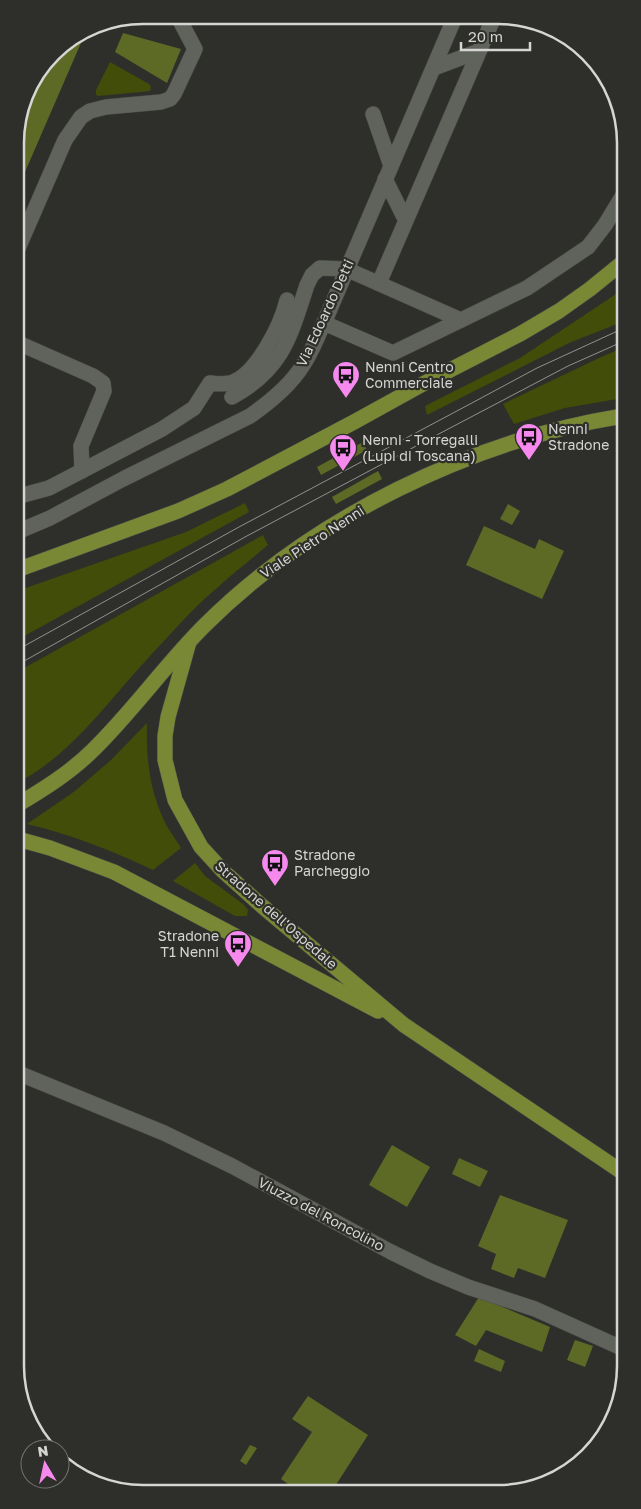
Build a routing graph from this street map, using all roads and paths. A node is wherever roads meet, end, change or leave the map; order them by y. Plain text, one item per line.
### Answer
1 (182, 24) edge
2 (452, 24) edge
3 (491, 24) edge
4 (479, 51) junction
5 (434, 68) junction
6 (373, 114) dead end
7 (388, 172) junction
8 (617, 205) edge
9 (405, 219) junction
10 (24, 235) edge
11 (617, 267) edge
12 (346, 269) junction
13 (379, 283) junction
14 (287, 300) dead end
15 (461, 320) junction
16 (324, 323) junction
17 (24, 345) edge
18 (232, 396) dead end
19 (617, 417) edge
20 (82, 471) junction
21 (24, 495) edge
22 (24, 527) edge
23 (24, 567) edge
24 (189, 642) junction
25 (24, 801) edge
26 (24, 841) edge
27 (404, 1025) junction
28 (24, 1075) edge
29 (617, 1169) edge
30 (617, 1346) edge

1 - 10 street
2 - 5 street, Via Edoardo Detti
3 - 4 street
4 - 5 street
4 - 9 street
5 - 7 street, Via Edoardo Detti
6 - 7 street
7 - 9 street
7 - 12 street, Via Edoardo Detti
8 - 15 street
9 - 13 street
11 - 23 main road
12 - 13 street
12 - 16 street, Via Edoardo Detti
12 - 18 street
13 - 15 street
14 - 20 street
15 - 16 street
16 - 22 street, Via Edoardo Detti
17 - 20 street
19 - 24 main road, Viale Pietro Nenni
20 - 21 street
24 - 25 main road, Viale Pietro Nenni
24 - 27 main road, Stradone dell'Ospedale
26 - 27 main road, Stradone dell'Ospedale
27 - 29 main road, Stradone dell'Ospedale
28 - 30 street, Viuzzo del Roncolino

